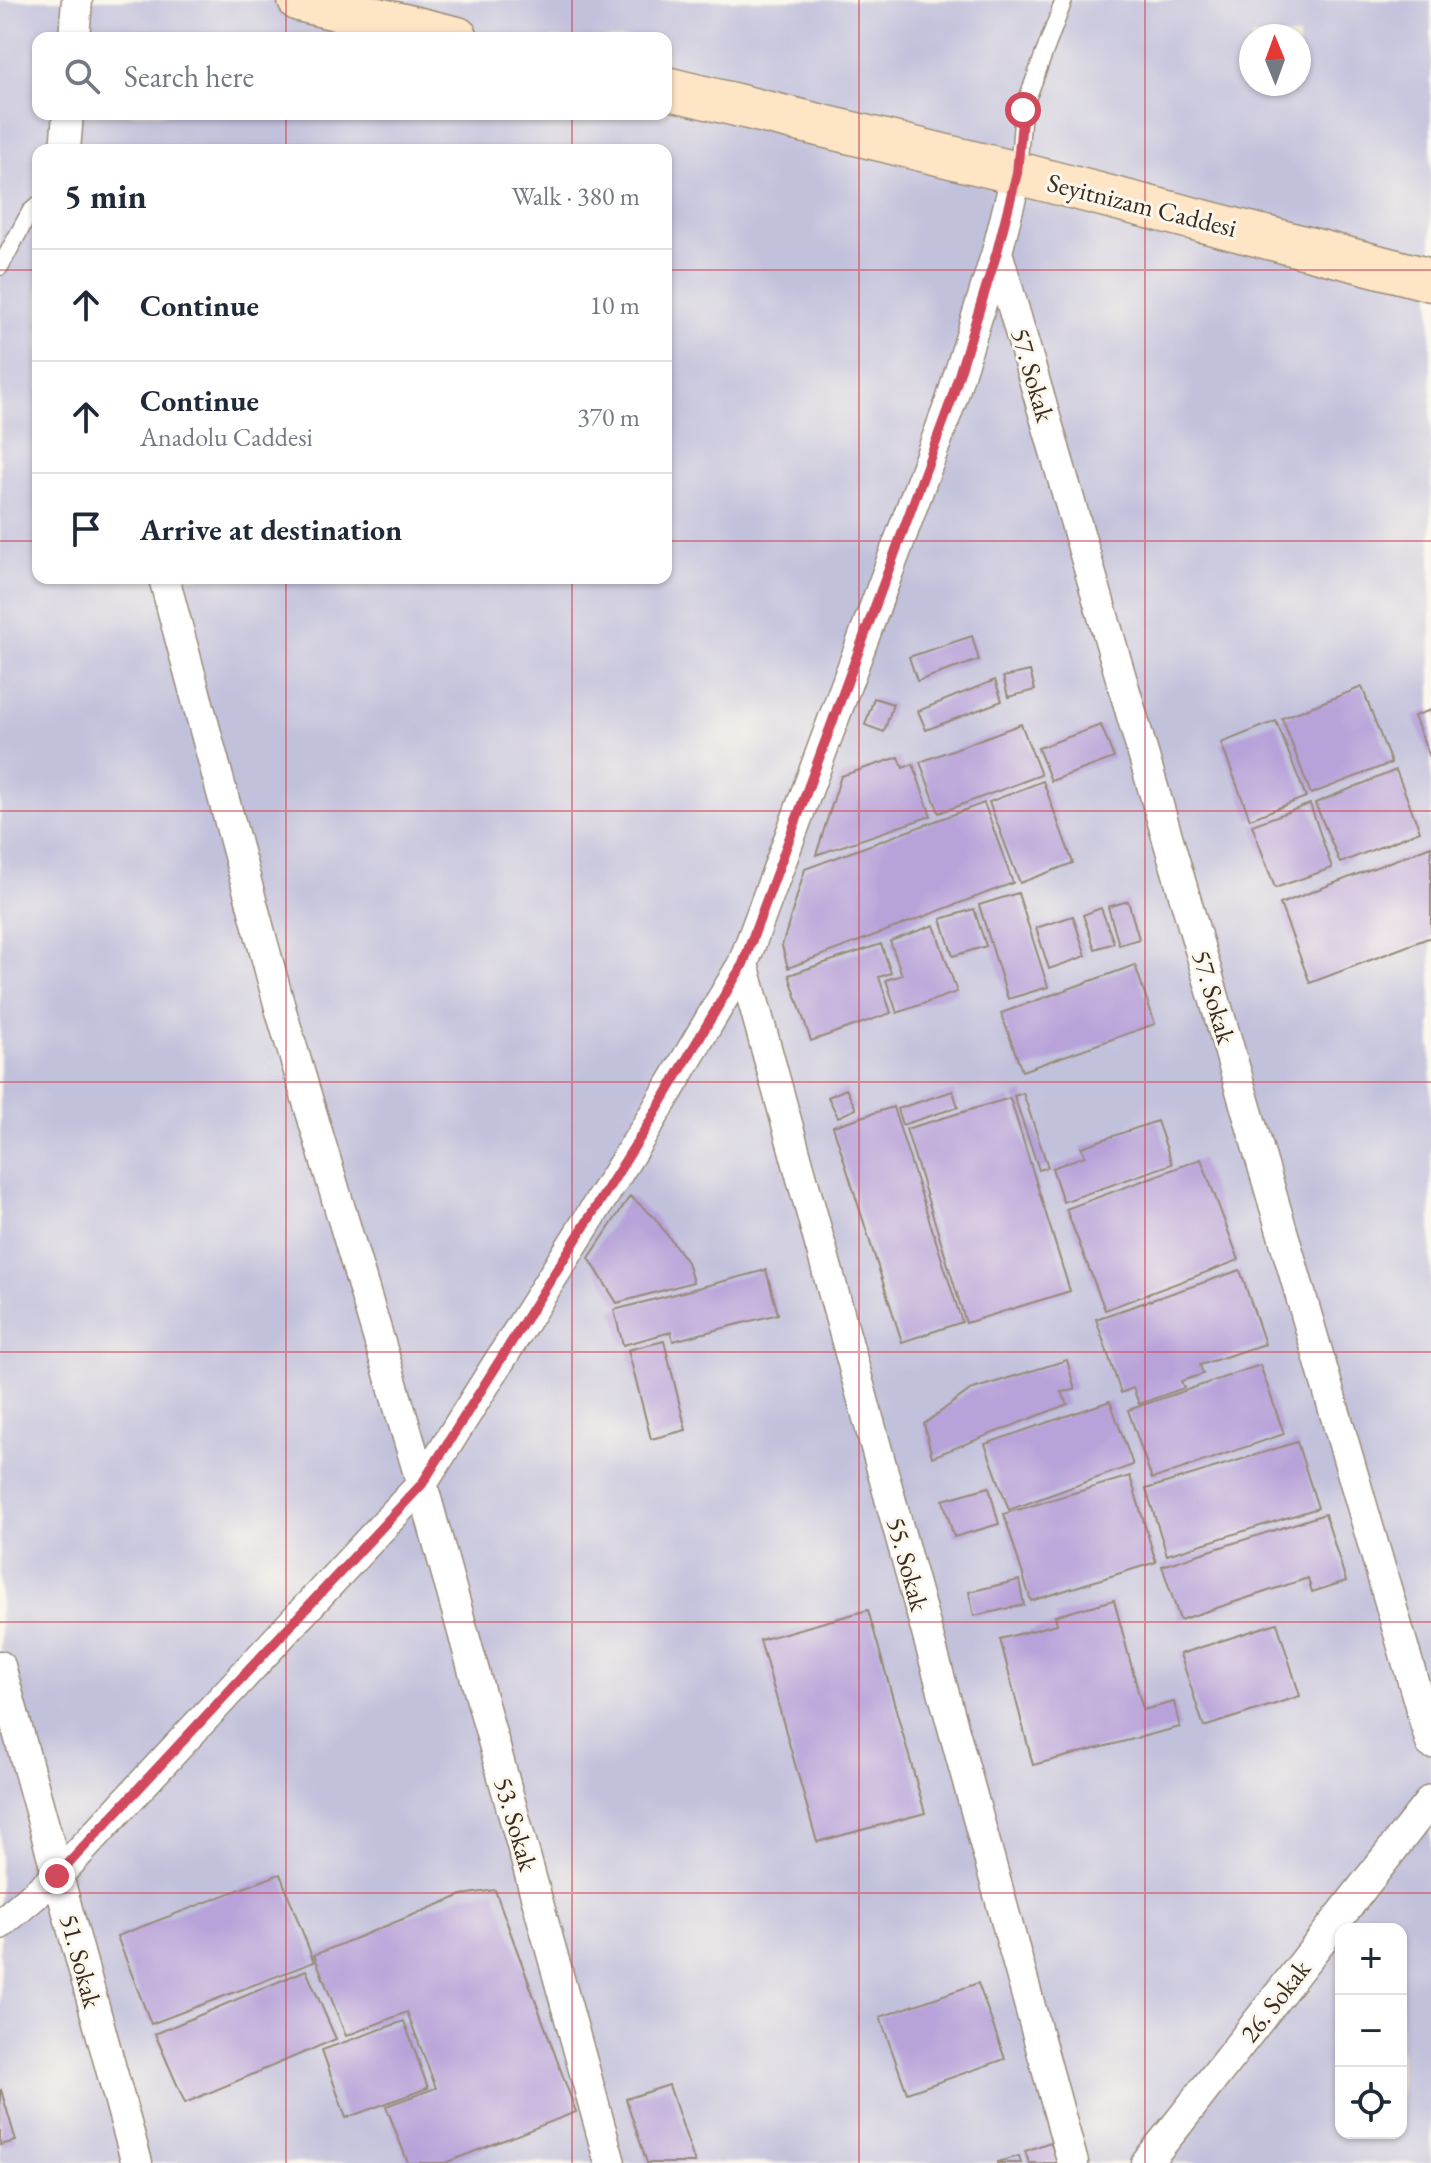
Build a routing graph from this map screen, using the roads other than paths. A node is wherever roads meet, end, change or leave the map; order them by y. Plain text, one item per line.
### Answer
1 (77, 0) edge
2 (299, 0) edge
3 (1064, 0) edge
4 (74, 32) edge
5 (432, 32) edge
6 (672, 89) edge
7 (68, 120) edge
8 (66, 144) edge
9 (1017, 173) junction
10 (32, 210) edge
11 (997, 252) junction
12 (0, 267) edge
13 (1431, 280) edge
14 (166, 584) edge
15 (743, 964) junction
16 (422, 1484) junction
17 (0, 1666) edge
18 (1431, 1743) edge
19 (1431, 1800) edge
20 (57, 1876) junction
21 (0, 1924) edge
22 (137, 2163) edge
23 (610, 2163) edge
24 (1073, 2163) edge
25 (1146, 2163) edge

1 - 4 street
2 - 5 street
3 - 9 lane
6 - 9 street, Seyitnizam Caddesi
7 - 8 street
9 - 11 street
9 - 13 street, Seyitnizam Caddesi
10 - 12 lane
11 - 15 street
11 - 18 street, 57. Sokak
14 - 16 street, 53. Sokak
15 - 16 street
15 - 24 street, 55. Sokak
16 - 20 street
16 - 23 street, 53. Sokak
17 - 20 street, 51. Sokak
19 - 25 street, 26. Sokak
20 - 21 street
20 - 22 street, 51. Sokak

